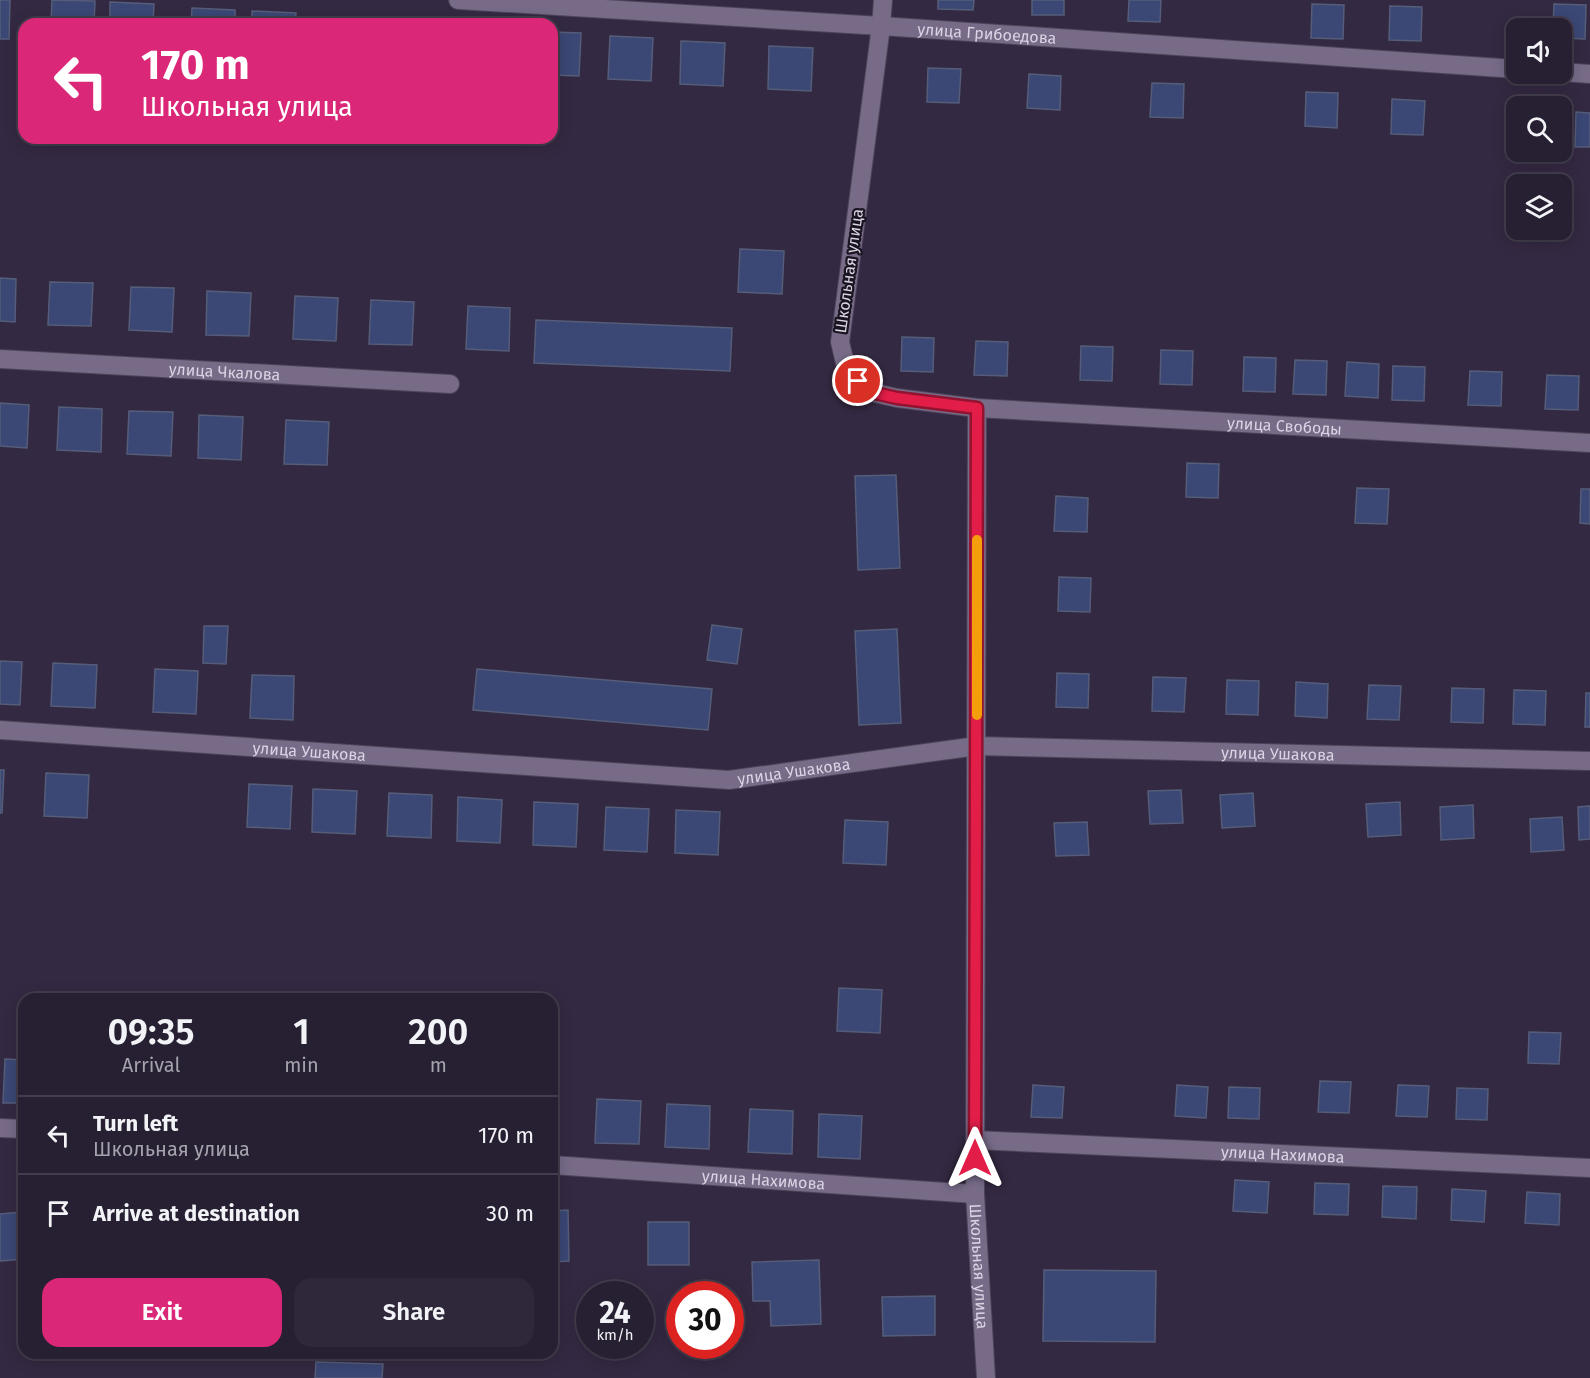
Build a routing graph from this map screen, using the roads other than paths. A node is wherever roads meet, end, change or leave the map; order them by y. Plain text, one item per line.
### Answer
1 (458, 0) edge
2 (884, 0) edge
3 (881, 26) junction
4 (1506, 68) edge
5 (1572, 73) edge
6 (1590, 74) edge
7 (0, 359) edge
8 (450, 384) dead end
9 (977, 408) junction
10 (1590, 443) edge
11 (0, 730) edge
12 (977, 746) junction
13 (1590, 761) edge
14 (0, 1128) edge
15 (18, 1129) edge
16 (975, 1140) junction
17 (558, 1165) edge
18 (1590, 1168) edge
19 (975, 1194) junction
20 (986, 1378) edge

1 - 3 street, улица Грибоедова
2 - 3 street, Школьная улица
3 - 4 street, улица Грибоедова
3 - 9 street, Школьная улица
5 - 6 street
7 - 8 street, улица Чкалова
9 - 10 street, улица Свободы
9 - 12 street, Школьная улица
11 - 12 street, улица Ушакова
12 - 13 street, улица Ушакова
12 - 16 street, Школьная улица
14 - 15 street
16 - 18 street, улица Нахимова
16 - 19 street, Школьная улица
17 - 19 street, улица Нахимова
19 - 20 street, Школьная улица

